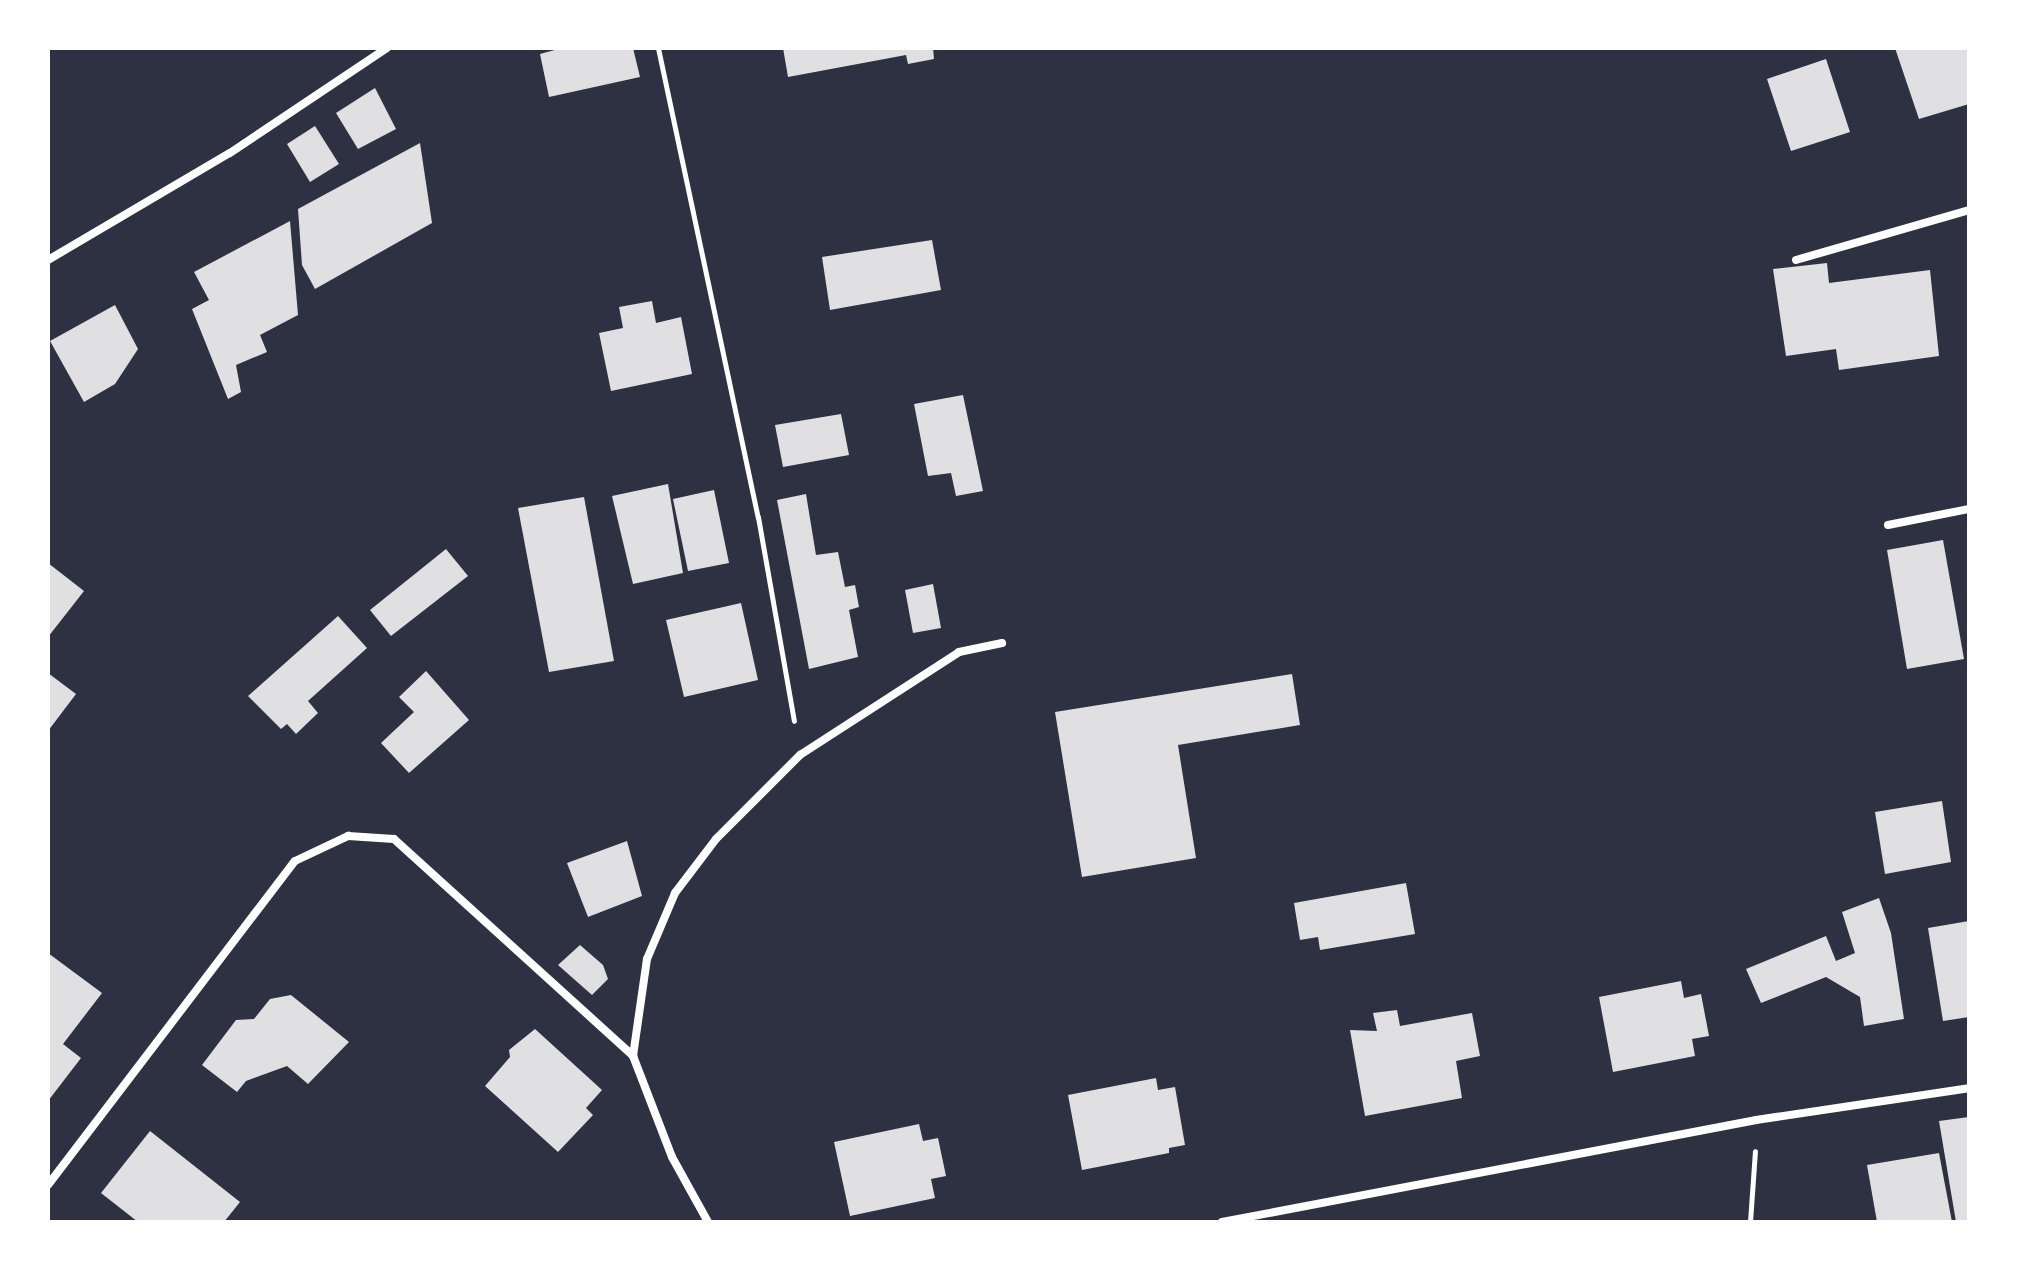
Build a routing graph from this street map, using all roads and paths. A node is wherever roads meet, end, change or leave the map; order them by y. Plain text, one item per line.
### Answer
1 (387, 48) edge
2 (658, 48) edge
3 (1969, 210) edge
4 (48, 260) edge
5 (1796, 260) dead end
6 (1969, 509) edge
7 (1888, 525) dead end
8 (1002, 643) dead end
9 (800, 755) junction
10 (633, 1056) junction
11 (1969, 1088) edge
12 (1756, 1120) junction
13 (48, 1185) edge
14 (708, 1222) edge
15 (1222, 1222) edge
16 (1750, 1222) edge

1 - 4 street
2 - 9 path
3 - 5 street
6 - 7 street
8 - 9 street
9 - 10 street
10 - 13 street
10 - 14 street
11 - 12 street
12 - 15 street
12 - 16 path

